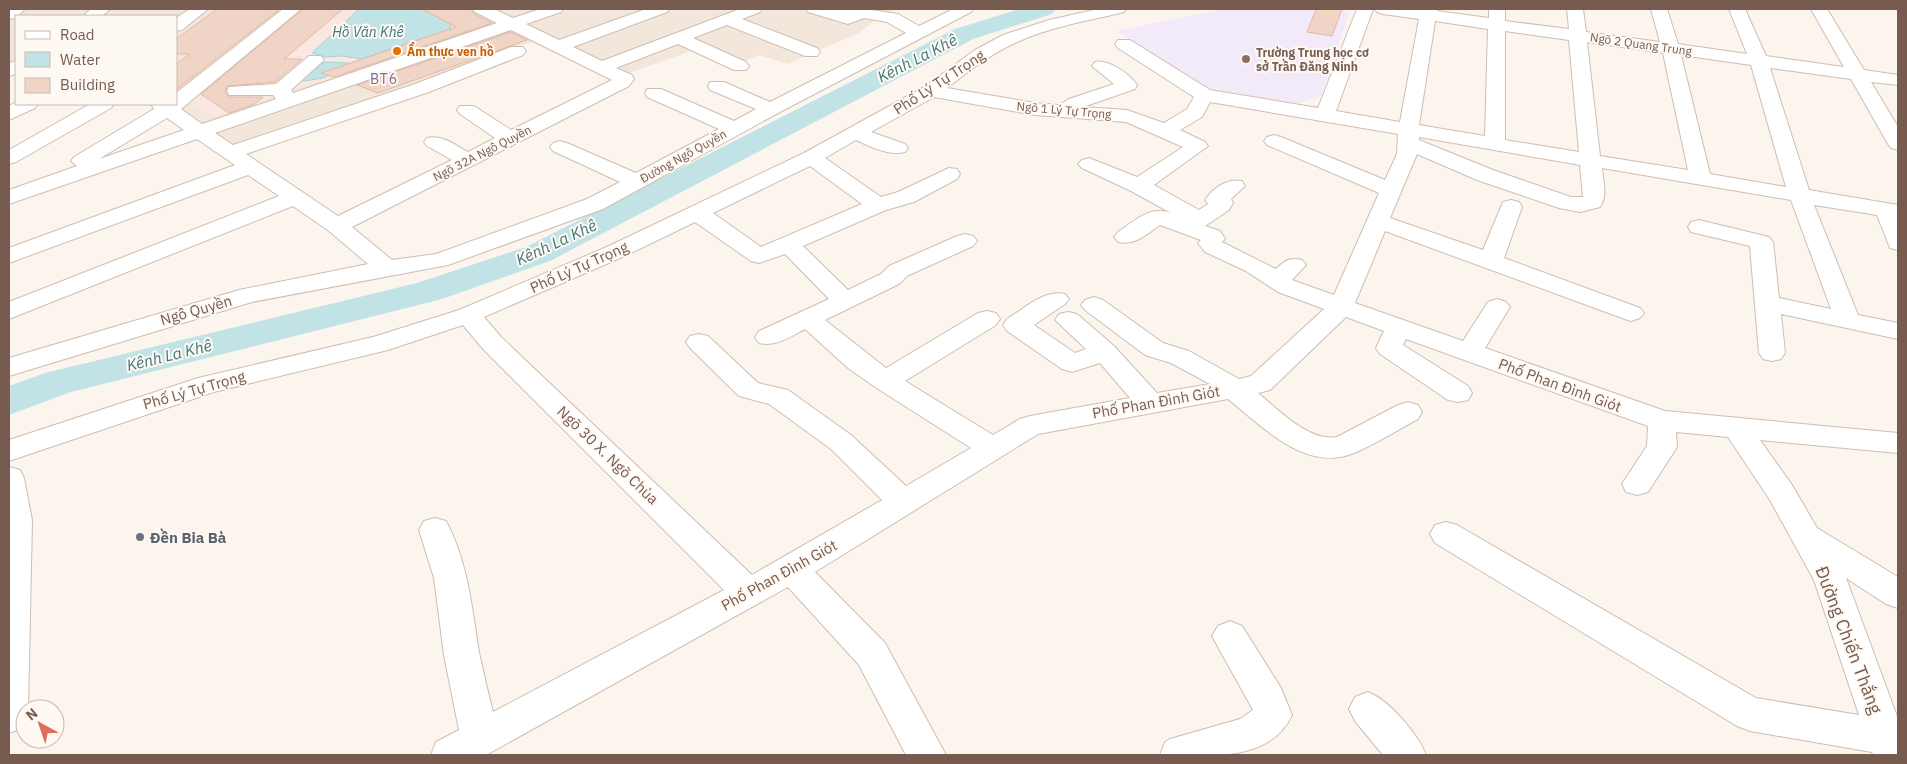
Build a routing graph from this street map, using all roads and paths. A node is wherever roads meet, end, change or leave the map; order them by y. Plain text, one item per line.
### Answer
1 (17, 9) edge
2 (200, 9) edge
3 (292, 9) edge
4 (481, 9) edge
5 (555, 9) edge
6 (661, 9) edge
7 (754, 9) edge
8 (814, 9) edge
9 (965, 9) edge
10 (1118, 9) edge
11 (1365, 9) edge
12 (1383, 9) edge
13 (1575, 9) edge
14 (1660, 9) edge
15 (1737, 9) edge
16 (1819, 9) edge
17 (839, 10) edge
18 (1428, 12) edge
19 (9, 14) edge
20 (1496, 17) edge
21 (727, 19) junction
22 (511, 24) junction
23 (178, 25) edge
24 (918, 32) junction
25 (677, 36) junction
26 (1578, 36) junction
27 (1124, 44) dead end
28 (560, 46) junction
29 (1671, 49) junction
30 (517, 51) dead end
31 (811, 52) dead end
32 (1759, 61) junction
33 (314, 66) dead end
34 (604, 66) junction
35 (740, 66) dead end
36 (1101, 66) dead end
37 (1860, 75) junction
38 (1898, 80) edge
39 (716, 86) dead end
40 (236, 91) dead end
41 (930, 91) junction
42 (654, 93) dead end
43 (285, 94) junction
44 (1204, 95) junction
45 (178, 99) edge
46 (26, 105) edge
47 (102, 105) edge
48 (170, 105) edge
49 (771, 109) junction
50 (467, 110) dead end
51 (1062, 112) junction
52 (9, 114) edge
53 (1325, 115) junction
54 (734, 128) junction
55 (1165, 131) junction
56 (199, 132) junction
57 (856, 133) junction
58 (1409, 137) junction
59 (510, 139) junction
60 (1274, 141) dead end
61 (434, 142) dead end
62 (1495, 144) junction
63 (1898, 144) edge
64 (560, 147) dead end
65 (898, 148) dead end
66 (231, 152) junction
67 (811, 157) junction
68 (9, 158) edge
69 (468, 160) junction
70 (1590, 160) junction
71 (1089, 164) dead end
72 (249, 167) junction
73 (949, 174) dead end
74 (1701, 179) junction
75 (637, 182) junction
76 (1139, 186) junction
77 (1234, 186) dead end
78 (35, 189) junction
79 (1391, 190) junction
80 (1800, 196) junction
81 (9, 197) edge
82 (296, 197) junction
83 (878, 205) junction
84 (1511, 207) dead end
85 (1892, 212) edge
86 (698, 213) junction
87 (1377, 222) junction
88 (1194, 224) junction
89 (337, 226) junction
90 (1699, 228) dead end
91 (1126, 236) dead end
92 (965, 241) dead end
93 (1898, 243) edge
94 (788, 244) junction
95 (9, 256) edge
96 (1491, 261) junction
97 (387, 268) junction
98 (845, 301) junction
99 (1767, 303) junction
100 (1094, 305) dead end
101 (1497, 306) dead end
102 (1341, 307) junction
103 (9, 311) edge
104 (1631, 313) dead end
105 (468, 315) junction
106 (987, 319) dead end
107 (809, 320) junction
108 (1848, 322) junction
109 (1399, 327) junction
110 (1898, 331) edge
111 (768, 337) dead end
112 (698, 342) dead end
113 (1104, 352) junction
114 (1469, 352) junction
115 (1772, 353) dead end
116 (9, 367) edge
117 (885, 381) junction
118 (1234, 388) junction
119 (1458, 393) dead end
120 (1150, 403) junction
121 (1408, 412) dead end
122 (1662, 421) junction
123 (1736, 427) junction
124 (1898, 443) edge
125 (994, 448) junction
126 (9, 451) edge
127 (9, 478) edge
128 (1637, 484) dead end
129 (904, 502) junction
130 (435, 530) dead end
131 (1446, 534) dead end
132 (1805, 536) junction
133 (792, 570) junction
134 (749, 593) junction
135 (1898, 594) edge
136 (1230, 636) dead end
137 (11, 658) edge
138 (1368, 709) dead end
139 (9, 716) edge
140 (480, 739) junction
141 (1888, 746) edge
142 (450, 755) edge
143 (927, 755) edge
144 (1179, 755) edge
145 (1407, 755) edge

1 - 19 street
2 - 23 street
3 - 45 street
4 - 22 street
5 - 22 street
6 - 28 street
7 - 21 street
8 - 17 street
9 - 24 street, Đường Ngô Quyền
10 - 41 street, Phố Lý Tự Trọng
11 - 53 street
12 - 18 street, Ngõ 2 Quang Trung
13 - 26 street
14 - 29 street
15 - 32 street
16 - 37 street
17 - 24 street
18 - 20 street, Ngõ 2 Quang Trung
18 - 58 street
20 - 26 street, Ngõ 2 Quang Trung
20 - 62 street
21 - 25 street
21 - 31 street
22 - 28 street
22 - 43 street
24 - 49 street, Đường Ngô Quyền
25 - 34 street
25 - 35 street
26 - 29 street, Ngõ 2 Quang Trung
26 - 70 street
27 - 44 street
28 - 34 street
29 - 32 street, Ngõ 2 Quang Trung
29 - 74 street
30 - 66 street
32 - 37 street, Ngõ 2 Quang Trung
32 - 80 street
33 - 43 street
34 - 59 street, Ngõ 32A Ngô Quyền
36 - 51 street
37 - 38 street, Ngõ 2 Quang Trung
37 - 63 street
39 - 49 street
40 - 43 street
41 - 51 street, Ngõ 1 Lý Tự Trọng
41 - 57 street, Phố Lý Tự Trọng
42 - 54 street
43 - 56 street
44 - 53 street
44 - 55 street
46 - 52 street
47 - 68 street
48 - 56 street
48 - 78 street
49 - 54 street, Đường Ngô Quyền
50 - 59 street
51 - 55 street, Ngõ 1 Lý Tự Trọng
53 - 58 street
54 - 75 street, Đường Ngô Quyền
55 - 76 street, Ngõ 1 Lý Tự Trọng
56 - 66 street
56 - 78 street
57 - 65 street
57 - 67 street, Phố Lý Tự Trọng
58 - 62 street
58 - 70 street
58 - 79 street
59 - 69 street, Ngõ 32A Ngô Quyền
60 - 79 street
61 - 69 street
62 - 70 street
64 - 75 street
66 - 72 street
67 - 83 street
67 - 86 street, Phố Lý Tự Trọng
69 - 89 street, Ngõ 32A Ngô Quyền
70 - 74 street
71 - 76 street
72 - 82 street
72 - 95 street
73 - 83 street
74 - 80 street
75 - 97 street, Đường Ngô Quyền
76 - 88 street
77 - 88 street
78 - 81 street
79 - 87 street
80 - 85 street
80 - 108 street
82 - 89 street
82 - 103 street
83 - 94 street
84 - 96 street
85 - 93 street
86 - 94 street
86 - 105 street, Phố Lý Tự Trọng
87 - 96 street
87 - 102 street
88 - 91 street
88 - 102 street
89 - 97 street
90 - 99 street
92 - 98 street
94 - 98 street
96 - 104 street
97 - 116 street, Ngô Quyền
98 - 107 street
99 - 108 street
99 - 115 street
100 - 118 street
101 - 114 street
102 - 109 street, Phố Phan Đình Giót
102 - 118 street, Phố Phan Đình Giót
105 - 126 street, Phố Lý Tự Trọng
105 - 134 street, Ngõ 30 X. Ngõ Chùa
106 - 117 street
107 - 111 street
107 - 117 street
108 - 110 street
109 - 114 street, Phố Phan Đình Giót
109 - 119 street
112 - 129 street
113 - 113 street
113 - 120 street
114 - 122 street, Phố Phan Đình Giót
117 - 125 street
118 - 120 street, Phố Phan Đình Giót
118 - 121 street
120 - 125 street, Phố Phan Đình Giót
122 - 123 street, Phố Phan Đình Giót
122 - 128 street
123 - 124 street, Phố Phan Đình Giót
123 - 132 street, Đường Chiến Thắng
125 - 129 street, Phố Phan Đình Giót
127 - 137 street
129 - 133 street, Phố Phan Đình Giót
130 - 140 street
131 - 141 street
132 - 135 street
132 - 141 street, Đường Chiến Thắng
133 - 134 street, Phố Phan Đình Giót
133 - 143 street
134 - 140 street, Phố Phan Đình Giót
136 - 144 street
137 - 139 street
138 - 145 street
140 - 142 street, Phố Phan Đình Giót

